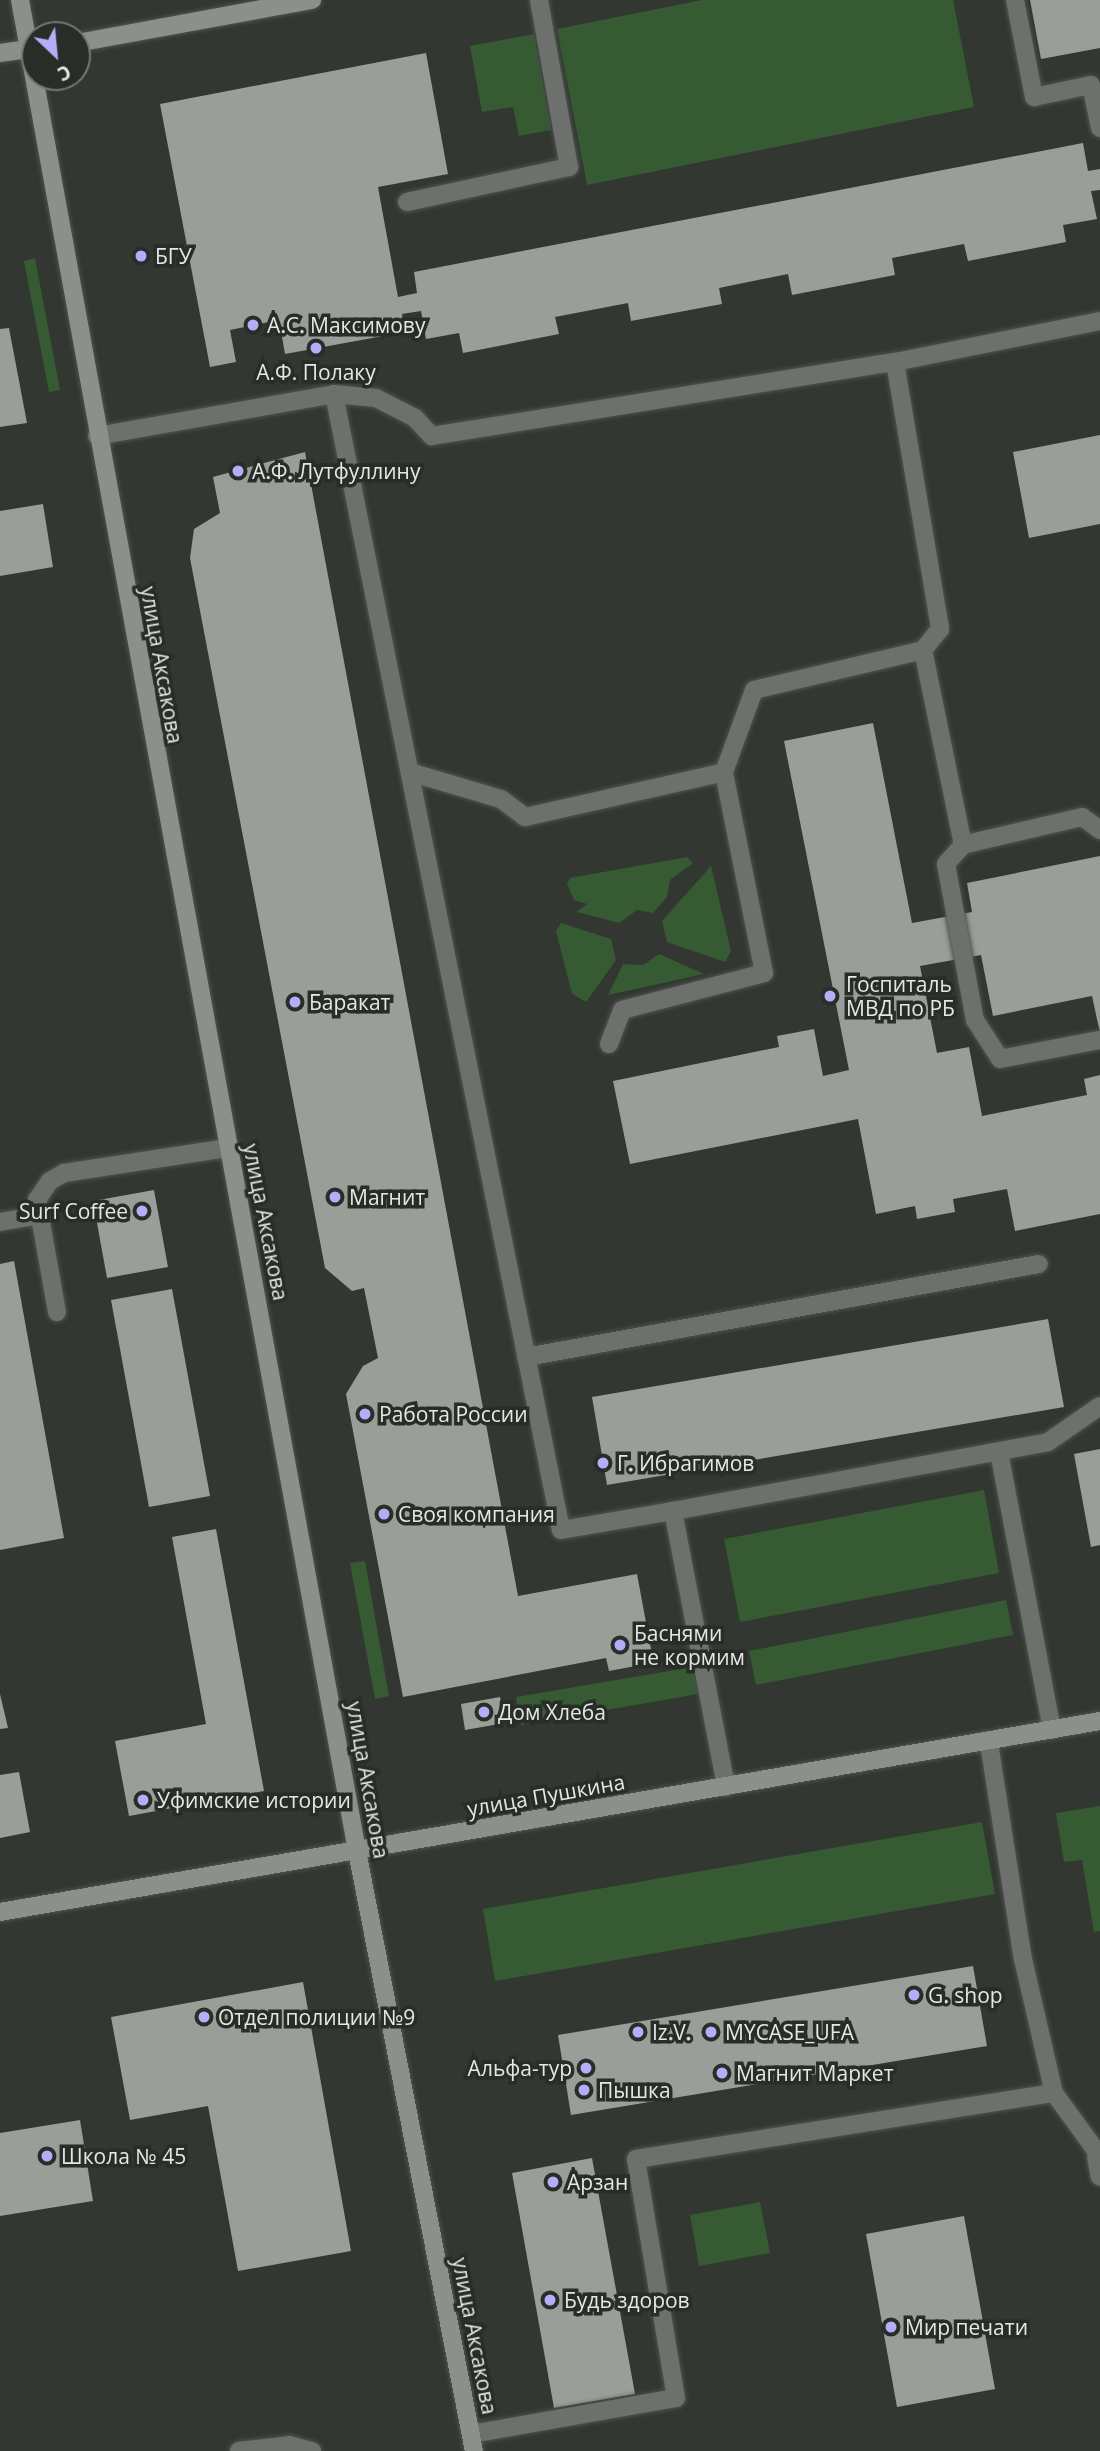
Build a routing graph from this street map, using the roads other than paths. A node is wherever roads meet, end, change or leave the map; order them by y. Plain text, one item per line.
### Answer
1 (20, 0) edge
2 (312, 0) edge
3 (539, 0) edge
4 (1015, 0) edge
5 (25, 21) edge
6 (91, 40) edge
7 (21, 50) edge
8 (0, 53) edge
9 (39, 91) edge
10 (1100, 128) edge
11 (407, 202) dead end
12 (1100, 321) edge
13 (895, 362) junction
14 (334, 394) junction
15 (97, 436) junction
16 (923, 650) junction
17 (724, 772) junction
18 (413, 773) junction
19 (1100, 830) edge
20 (963, 845) junction
21 (1100, 1040) edge
22 (609, 1044) dead end
23 (228, 1148) junction
24 (40, 1215) junction
25 (0, 1222) edge
26 (1039, 1264) dead end
27 (57, 1312) dead end
28 (526, 1357) junction
29 (1100, 1406) edge
30 (999, 1452) junction
31 (673, 1511) junction
32 (1100, 1721) edge
33 (1052, 1730) junction
34 (989, 1743) junction
35 (726, 1787) junction
36 (357, 1851) junction
37 (0, 1912) edge
38 (1054, 2093) junction
39 (1098, 2156) edge
40 (1100, 2178) edge
41 (472, 2443) edge
42 (239, 2451) edge
43 (312, 2451) edge

1 - 5 street, улица Аксакова
2 - 6 street
3 - 11 lane
4 - 10 lane
7 - 8 street
9 - 15 street, улица Аксакова
12 - 13 lane
13 - 14 lane
13 - 16 lane
14 - 15 lane
14 - 18 lane
15 - 23 street, улица Аксакова
16 - 17 lane
16 - 20 lane
17 - 18 lane
17 - 22 lane
18 - 28 lane
19 - 20 lane
20 - 21 lane
23 - 24 lane
23 - 36 street, улица Аксакова
24 - 25 lane
24 - 27 lane
26 - 28 lane
28 - 31 lane
29 - 30 lane
30 - 31 lane
30 - 33 lane
31 - 35 lane
32 - 33 street, улица Пушкина
33 - 34 street, улица Пушкина
34 - 35 street, улица Пушкина
34 - 38 lane
35 - 36 street, улица Пушкина
36 - 37 street, улица Пушкина
36 - 41 street, улица Аксакова
38 - 39 lane
38 - 41 lane
39 - 40 lane
42 - 43 lane

